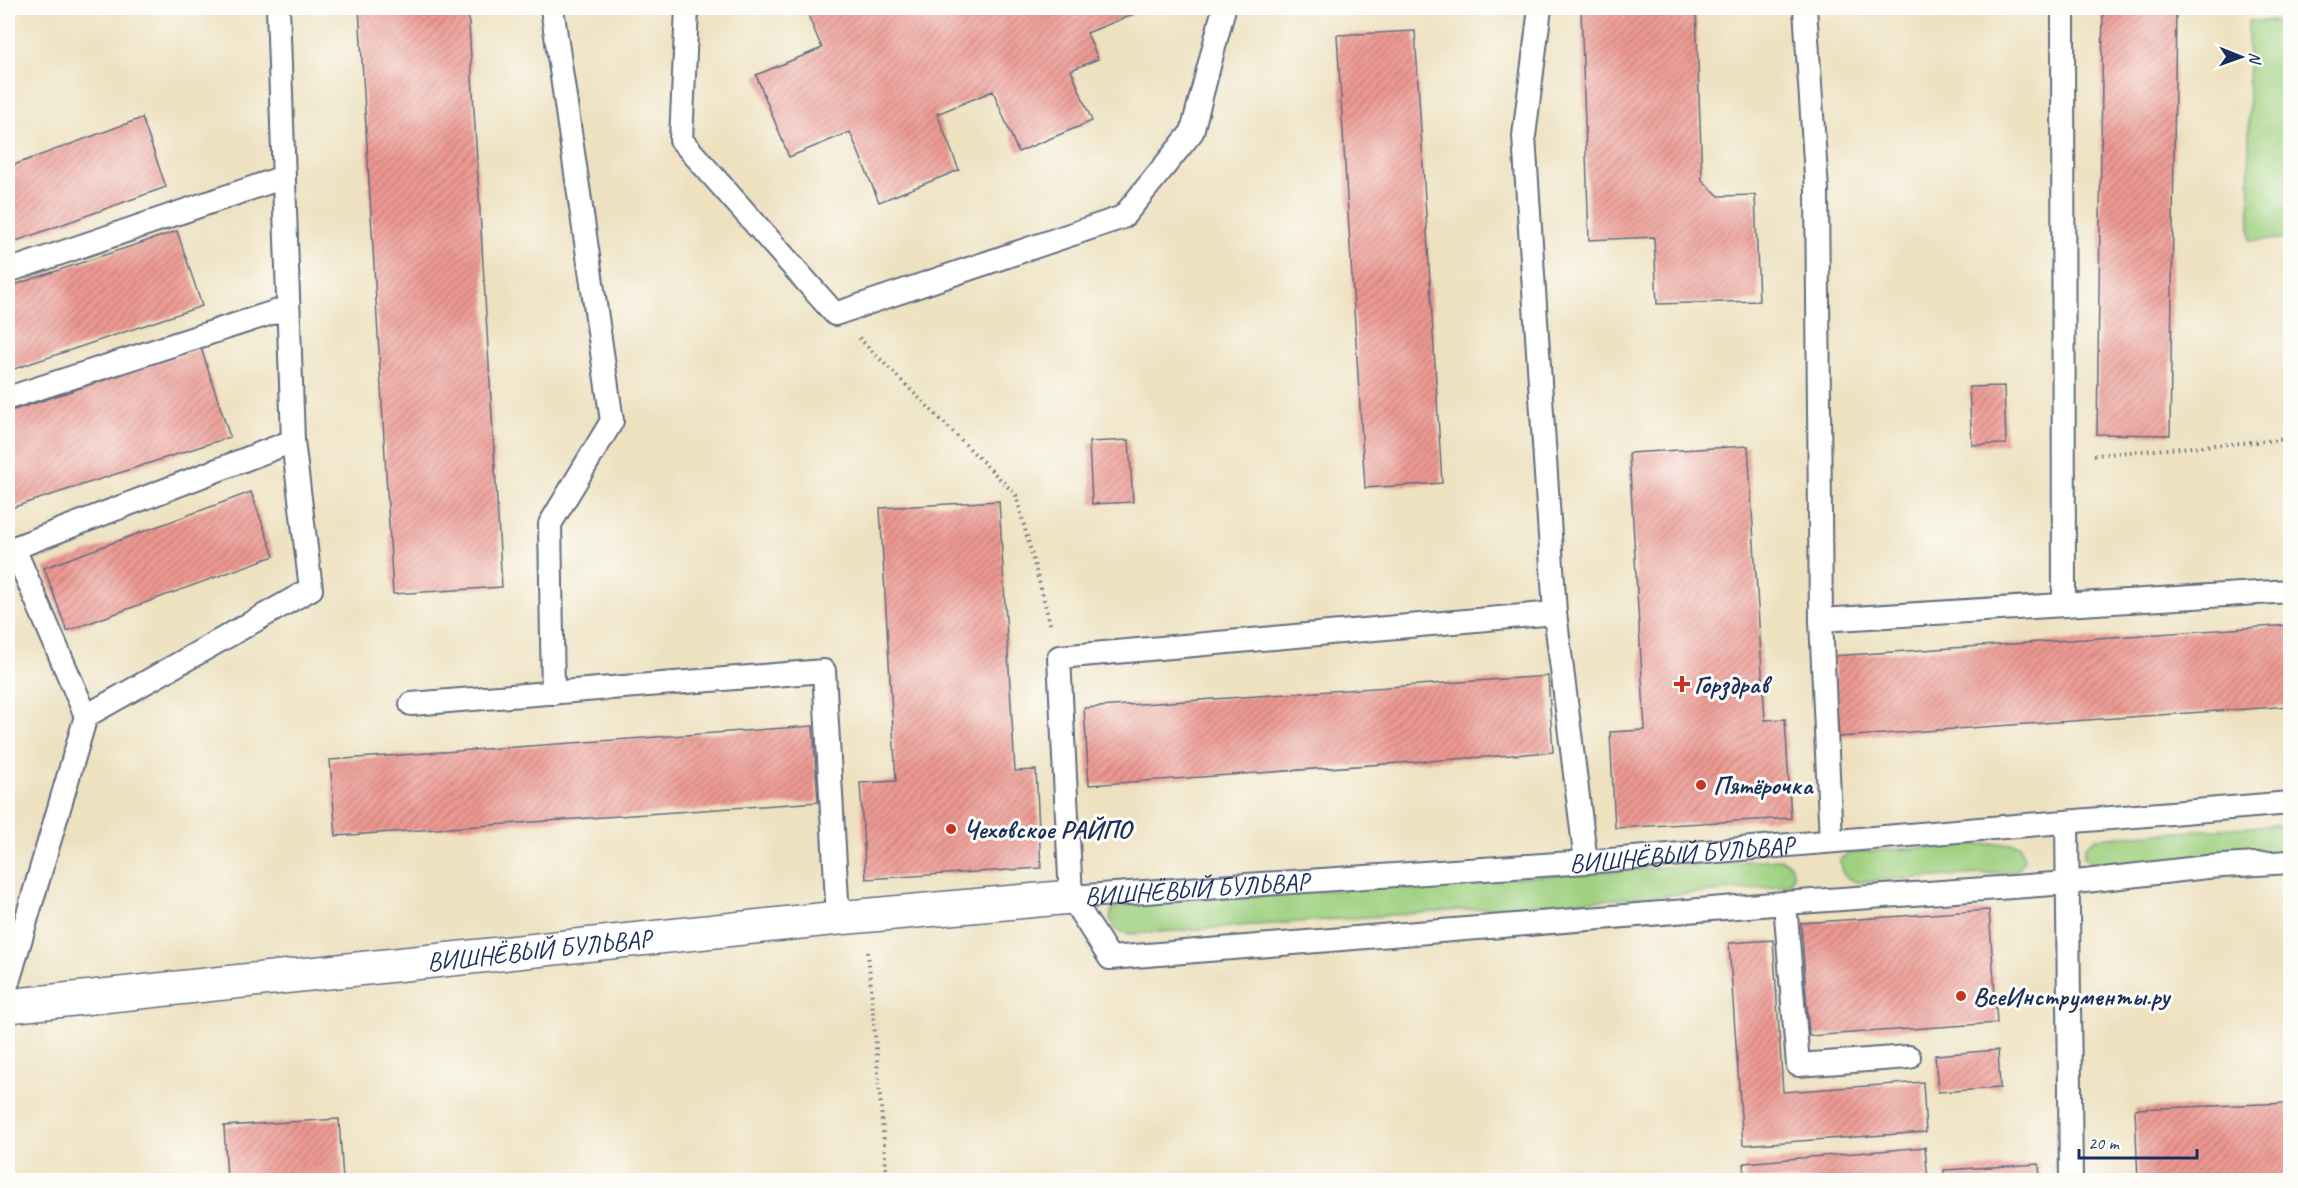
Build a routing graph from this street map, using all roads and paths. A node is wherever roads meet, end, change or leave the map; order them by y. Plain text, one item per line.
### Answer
1 (278, 8) edge
2 (552, 8) edge
3 (687, 8) edge
4 (1224, 8) edge
5 (1540, 8) edge
6 (1806, 8) edge
7 (2063, 16) dead end
8 (284, 177) junction
9 (8, 272) edge
10 (287, 308) junction
11 (835, 315) junction
12 (8, 398) edge
13 (2290, 439) edge
14 (292, 441) junction
15 (2064, 458) junction
16 (2290, 591) edge
17 (2064, 605) junction
18 (1555, 613) junction
19 (1821, 620) junction
20 (1059, 657) junction
21 (553, 693) junction
22 (411, 704) dead end
23 (86, 716) junction
24 (2290, 803) edge
25 (2067, 823) junction
26 (1832, 841) junction
27 (1586, 861) junction
28 (2290, 862) edge
29 (2068, 883) junction
30 (1071, 897) junction
31 (1785, 903) junction
32 (851, 916) junction
33 (8, 982) edge
34 (8, 1006) edge
35 (1909, 1057) dead end
36 (887, 1180) edge
37 (2072, 1180) edge

1 - 8 lane
2 - 21 lane
3 - 11 lane
4 - 11 lane
5 - 18 lane
6 - 19 lane
7 - 15 lane
8 - 9 lane
8 - 10 lane
10 - 12 lane
10 - 14 lane
11 - 20 path
13 - 15 path
14 - 23 lane
14 - 23 lane
15 - 17 lane
16 - 17 lane
17 - 19 lane
18 - 20 lane
18 - 27 lane
19 - 26 lane
20 - 30 lane
21 - 22 lane
21 - 32 lane
23 - 33 lane
24 - 25 lane, ВИШНЁВЫЙ БУЛЬВАР
25 - 26 lane, ВИШНЁВЫЙ БУЛЬВАР
25 - 29 lane
26 - 27 lane, ВИШНЁВЫЙ БУЛЬВАР
27 - 30 lane, ВИШНЁВЫЙ БУЛЬВАР
28 - 29 lane, ВИШНЁВЫЙ БУЛЬВАР
29 - 31 lane, ВИШНЁВЫЙ БУЛЬВАР
29 - 37 lane
30 - 31 lane, ВИШНЁВЫЙ БУЛЬВАР
30 - 32 street, ВИШНЁВЫЙ БУЛЬВАР
31 - 35 lane
32 - 34 street, ВИШНЁВЫЙ БУЛЬВАР
32 - 36 path

